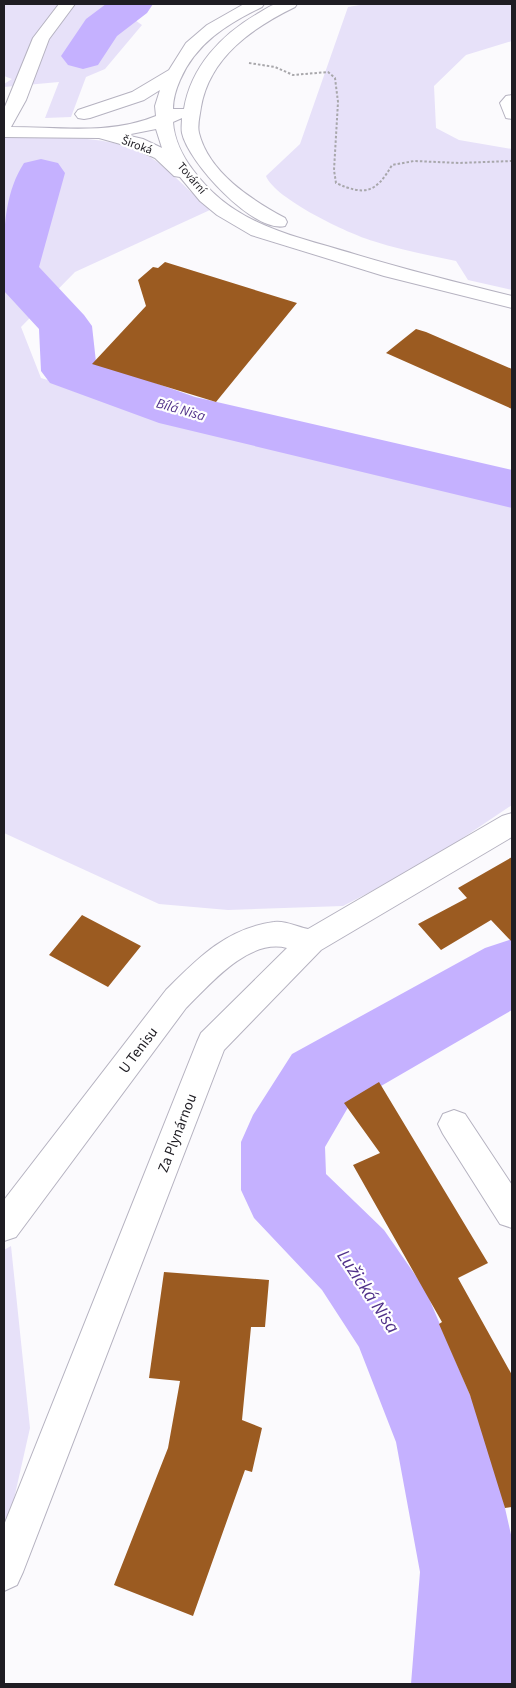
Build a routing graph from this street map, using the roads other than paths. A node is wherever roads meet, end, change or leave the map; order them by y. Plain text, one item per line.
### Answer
1 (68, 4) edge
2 (256, 4) edge
3 (289, 4) edge
4 (175, 73) junction
5 (512, 100) edge
6 (192, 101) junction
7 (84, 114) junction
8 (512, 114) edge
9 (164, 120) junction
10 (4, 127) edge
11 (98, 132) junction
12 (190, 132) junction
13 (195, 186) junction
14 (333, 254) junction
15 (512, 302) edge
16 (512, 824) edge
17 (311, 942) junction
18 (454, 1124) dead end
19 (512, 1213) edge
20 (4, 1226) edge
21 (4, 1572) edge

1 - 10 street
2 - 4 street, Tovární
3 - 6 street, Tovární
4 - 7 street, Široká
4 - 9 street, Tovární
5 - 8 street
6 - 9 street, Široká
6 - 12 street, Tovární
7 - 9 street, Široká
7 - 10 street, Široká
9 - 11 street, Široká
9 - 12 street, Široká
9 - 13 street, Tovární
10 - 11 street, Široká
11 - 13 street, Široká
12 - 14 street, Tovární
13 - 14 street, Tovární
14 - 15 street, Tovární
16 - 17 street, Za Plynárnou
17 - 20 street, U Tenisu
17 - 21 street, Za Plynárnou
18 - 19 street

